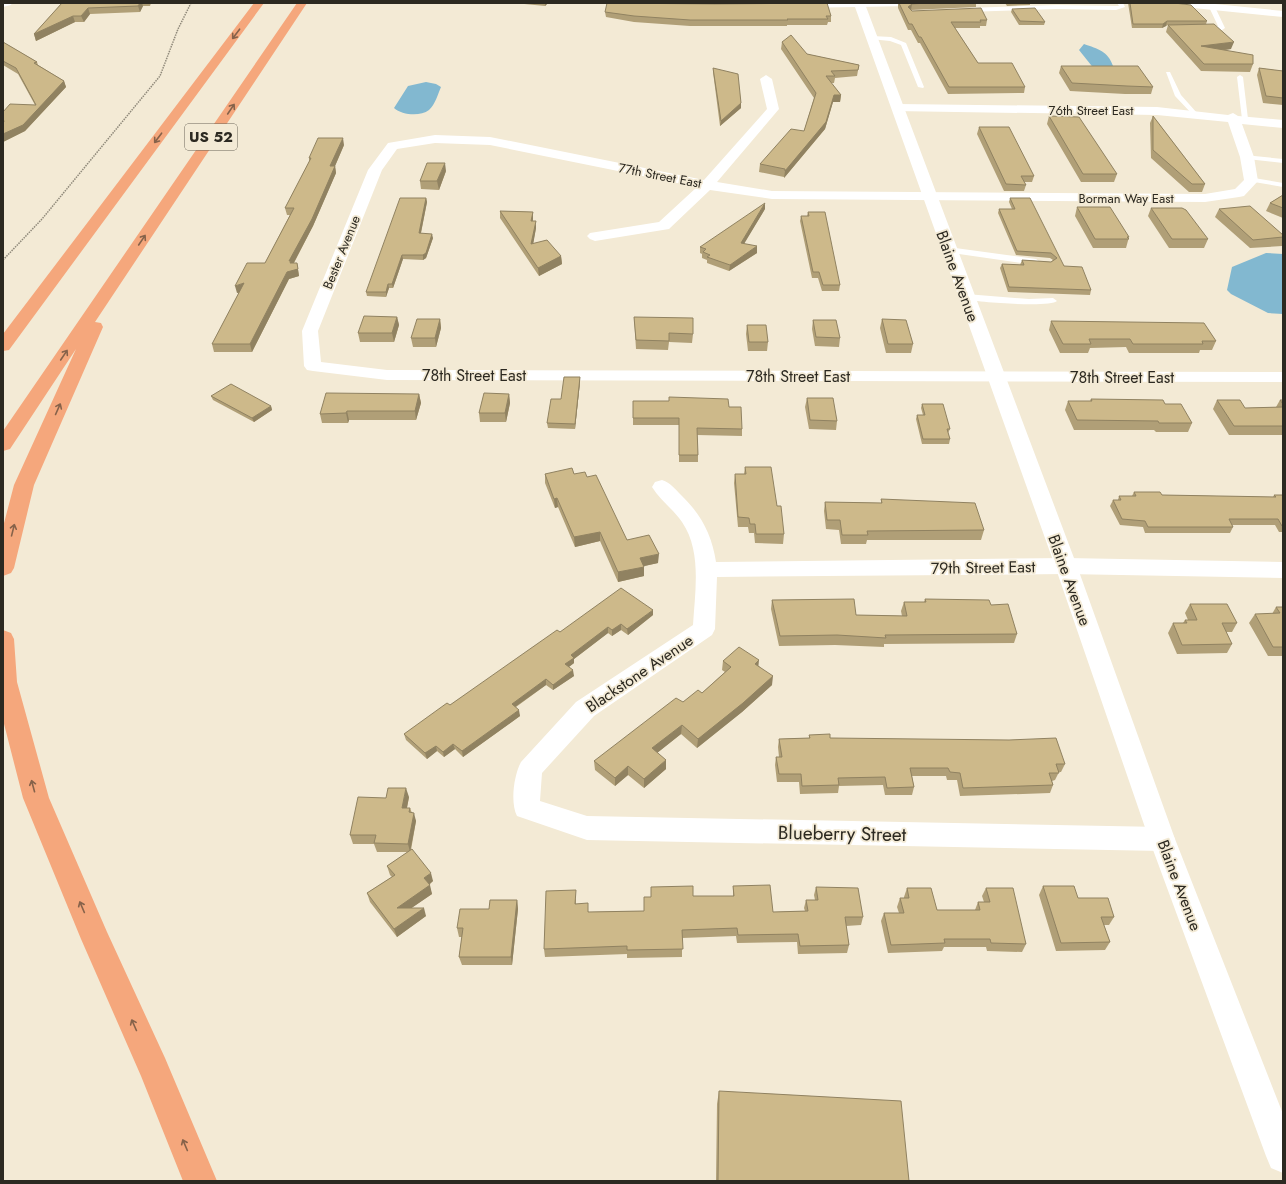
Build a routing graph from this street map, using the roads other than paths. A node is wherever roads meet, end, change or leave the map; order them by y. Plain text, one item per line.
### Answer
1 (6, 3) edge
2 (260, 3) edge
3 (302, 3) edge
4 (907, 3) edge
5 (986, 3) edge
6 (1120, 3) edge
7 (1174, 3) edge
8 (3, 4) edge
9 (860, 4) edge
10 (784, 5) edge
11 (1212, 7) junction
12 (992, 9) junction
13 (962, 11) edge
14 (1283, 14) edge
15 (1195, 29) edge
16 (872, 38) junction
17 (1168, 73) dead end
18 (1240, 77) dead end
19 (766, 79) dead end
20 (921, 87) dead end
21 (898, 108) junction
22 (1195, 114) junction
23 (1239, 118) junction
24 (1283, 124) edge
25 (393, 146) joint
26 (1247, 157) junction
27 (1283, 161) edge
28 (1251, 179) junction
29 (707, 185) junction
30 (1283, 186) edge
31 (929, 197) junction
32 (84, 236) junction
33 (595, 236) dead end
34 (948, 250) junction
35 (1045, 262) edge
36 (120, 272) junction
37 (966, 297) junction
38 (1053, 301) dead end
39 (3, 324) edge
40 (3, 346) edge
41 (313, 366) joint
42 (995, 377) junction
43 (1283, 378) edge
44 (3, 445) edge
45 (662, 487) dead end
46 (1066, 566) junction
47 (3, 568) edge
48 (706, 570) junction
49 (1283, 570) edge
50 (3, 639) edge
51 (526, 808) joint
52 (1162, 840) junction
53 (1283, 1156) edge
54 (200, 1181) edge

1 - 8 street
2 -> 32 highway, US 52
36 -> 3 highway, US 52
4 - 9 street
5 - 12 lane
6 - 12 lane
7 - 11 street
9 - 10 street
9 - 16 street, Blaine Avenue
11 - 14 street
11 - 15 lane
12 - 13 lane
16 - 20 lane
16 - 21 street, Blaine Avenue
17 - 22 lane
18 - 23 lane
19 - 29 street
21 - 22 street, 76th Street East
21 - 31 street, Blaine Avenue
22 - 23 street, 76th Street East
23 - 24 street, 76th Street East
23 - 26 street
25 - 29 street, 77th Street East
25 - 41 street, Bester Avenue
26 - 27 lane
26 - 28 street
28 - 30 lane
28 - 31 street, Borman Way East
29 - 31 street, 77th Street East
29 - 33 street
31 - 34 street, Blaine Avenue
32 - 39 highway
32 - 40 highway, US 52
34 - 35 lane
34 - 37 street, Blaine Avenue
44 -> 36 highway, US 52
47 -> 36 highway
37 - 38 lane
37 - 42 street, Blaine Avenue
41 - 42 street, 78th Street East
42 - 43 street, 78th Street East
42 - 46 street, Blaine Avenue
45 - 48 street, Blackstone Avenue
46 - 48 street, 79th Street East
46 - 49 street, 79th Street East
46 - 52 street, Blaine Avenue
48 - 51 street, Blackstone Avenue
54 -> 50 highway
51 - 52 street, Blueberry Street
52 - 53 street, Blaine Avenue

